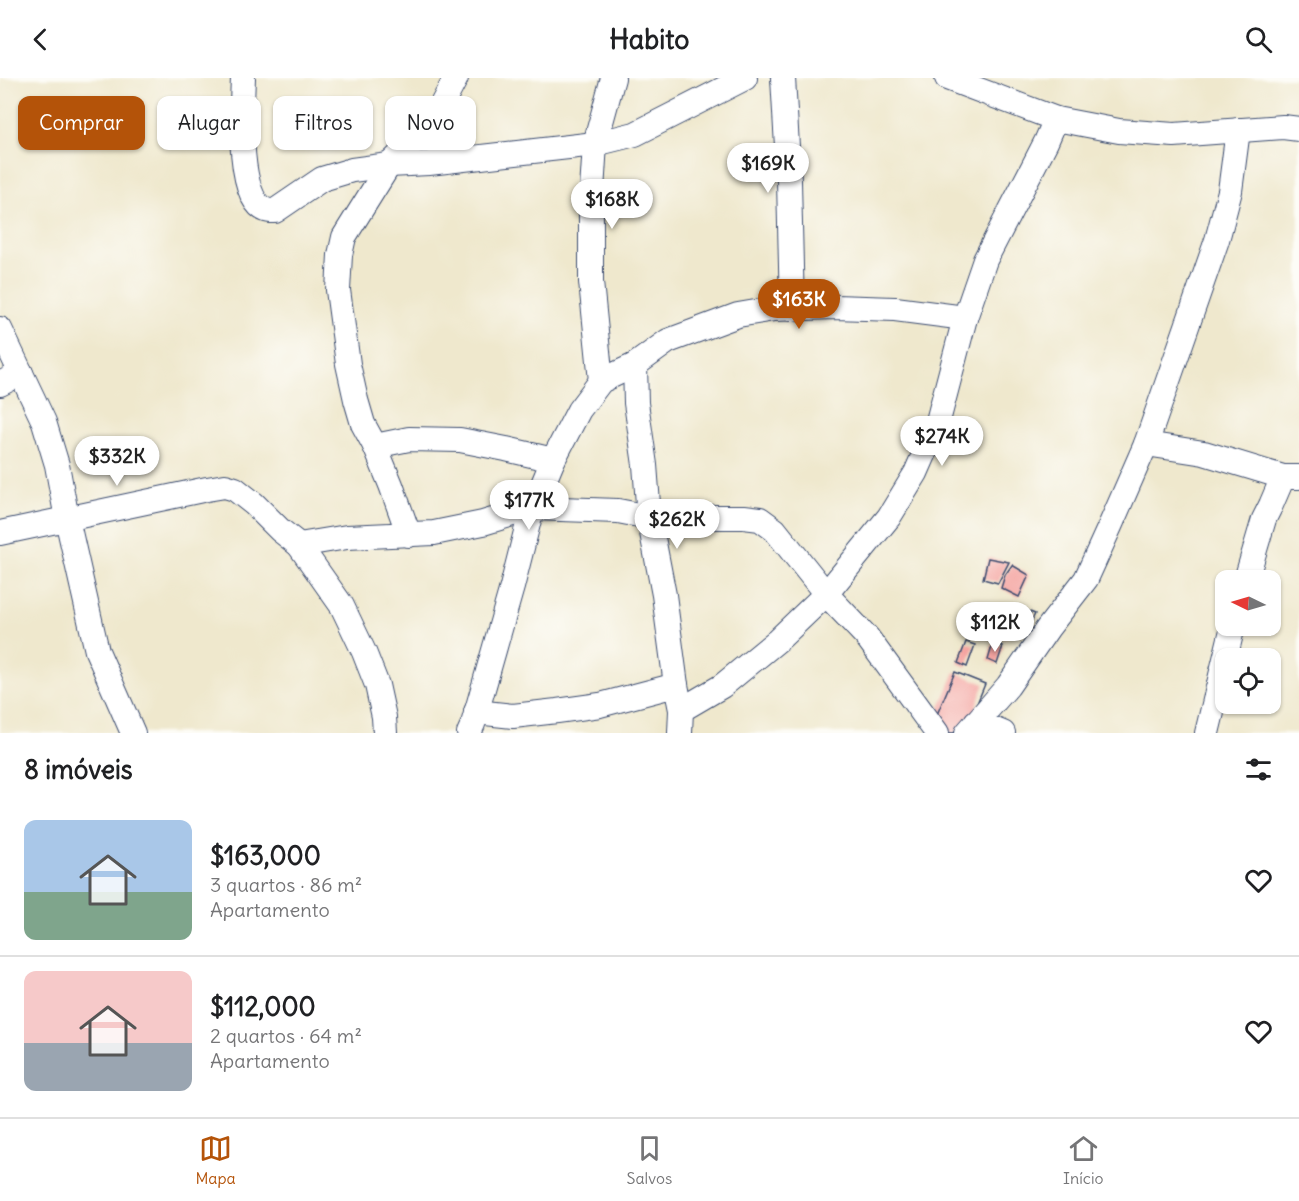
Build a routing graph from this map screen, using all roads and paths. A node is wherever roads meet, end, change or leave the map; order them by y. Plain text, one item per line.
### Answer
1 (243, 78) edge
2 (456, 78) edge
3 (613, 78) edge
4 (745, 78) edge
5 (783, 78) edge
6 (948, 78) edge
7 (1056, 119) junction
8 (1299, 129) edge
9 (1238, 130) junction
10 (595, 144) junction
11 (389, 165) junction
12 (792, 309) junction
13 (965, 318) junction
14 (0, 329) edge
15 (635, 365) junction
16 (11, 379) edge
17 (601, 381) junction
18 (1146, 444) junction
19 (375, 446) junction
20 (553, 460) junction
21 (1291, 477) edge
22 (532, 508) junction
23 (649, 517) junction
24 (67, 519) junction
25 (0, 534) edge
26 (409, 535) junction
27 (299, 544) junction
28 (1249, 570) edge
29 (826, 594) junction
30 (1231, 636) edge
31 (676, 685) junction
32 (680, 722) edge
33 (472, 723) edge
34 (971, 727) edge
35 (133, 733) edge
36 (386, 733) edge
37 (937, 733) edge
38 (1003, 733) edge
39 (1208, 733) edge

1 - 11 street
2 - 11 street
3 - 10 street
4 - 10 street
5 - 12 street
6 - 7 street
7 - 9 street
7 - 13 street
8 - 9 street
9 - 18 street
10 - 11 street
10 - 17 street
11 - 19 street
12 - 13 street
12 - 15 street
13 - 29 street
14 - 16 street
15 - 17 street
15 - 23 street
16 - 24 street
17 - 20 street
18 - 21 street
18 - 34 street
19 - 20 street
19 - 26 street
20 - 22 street
21 - 28 street
22 - 23 street
22 - 26 street
22 - 33 street
23 - 29 street
23 - 31 street
24 - 25 street
24 - 27 street
24 - 35 street
26 - 27 street
27 - 36 street
29 - 32 street
29 - 37 street
30 - 39 street
31 - 32 street
31 - 33 street
34 - 38 street

